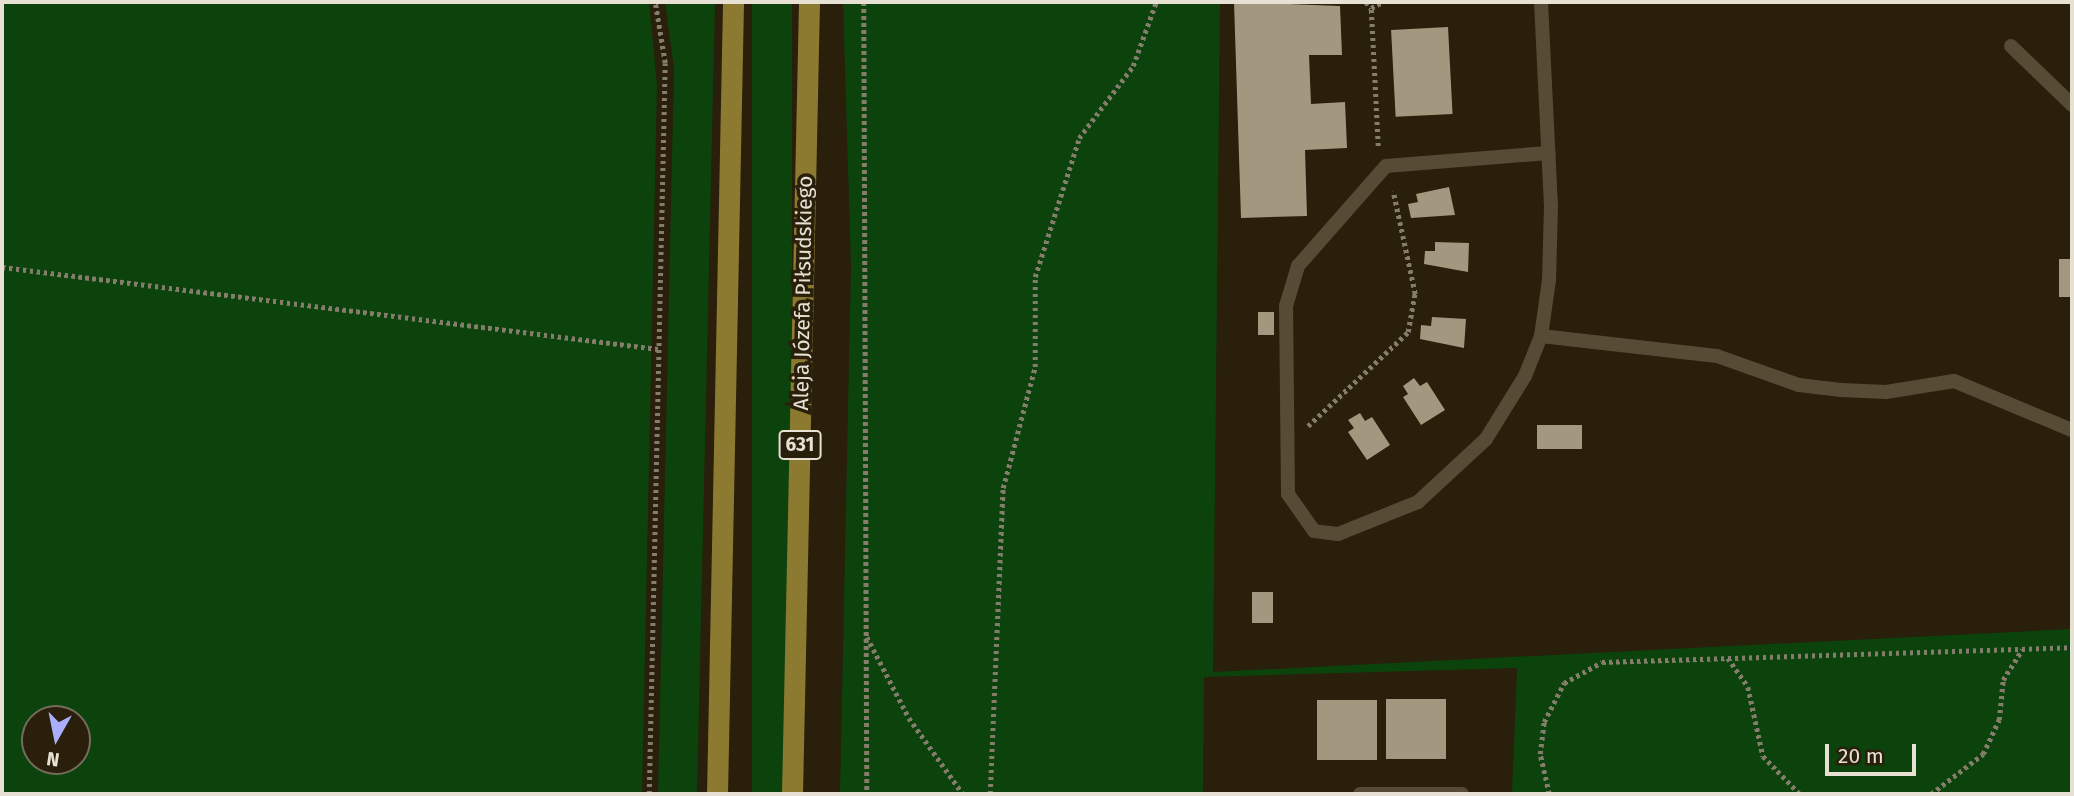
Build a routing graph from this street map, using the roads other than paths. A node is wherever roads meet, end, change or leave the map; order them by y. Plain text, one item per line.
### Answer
1 (733, 2) edge
2 (809, 2) edge
3 (1541, 2) edge
4 (2011, 46) dead end
5 (2072, 104) edge
6 (1548, 153) junction
7 (1541, 336) junction
8 (2072, 430) edge
9 (716, 794) edge
10 (792, 794) edge
11 (1360, 794) edge
12 (1462, 794) edge

1 - 9 main road
2 - 10 main road, Aleja Józefa Piłsudskiego / 631
3 - 6 lane
4 - 5 lane
6 - 7 lane
6 - 7 lane
7 - 8 lane
11 - 12 lane

